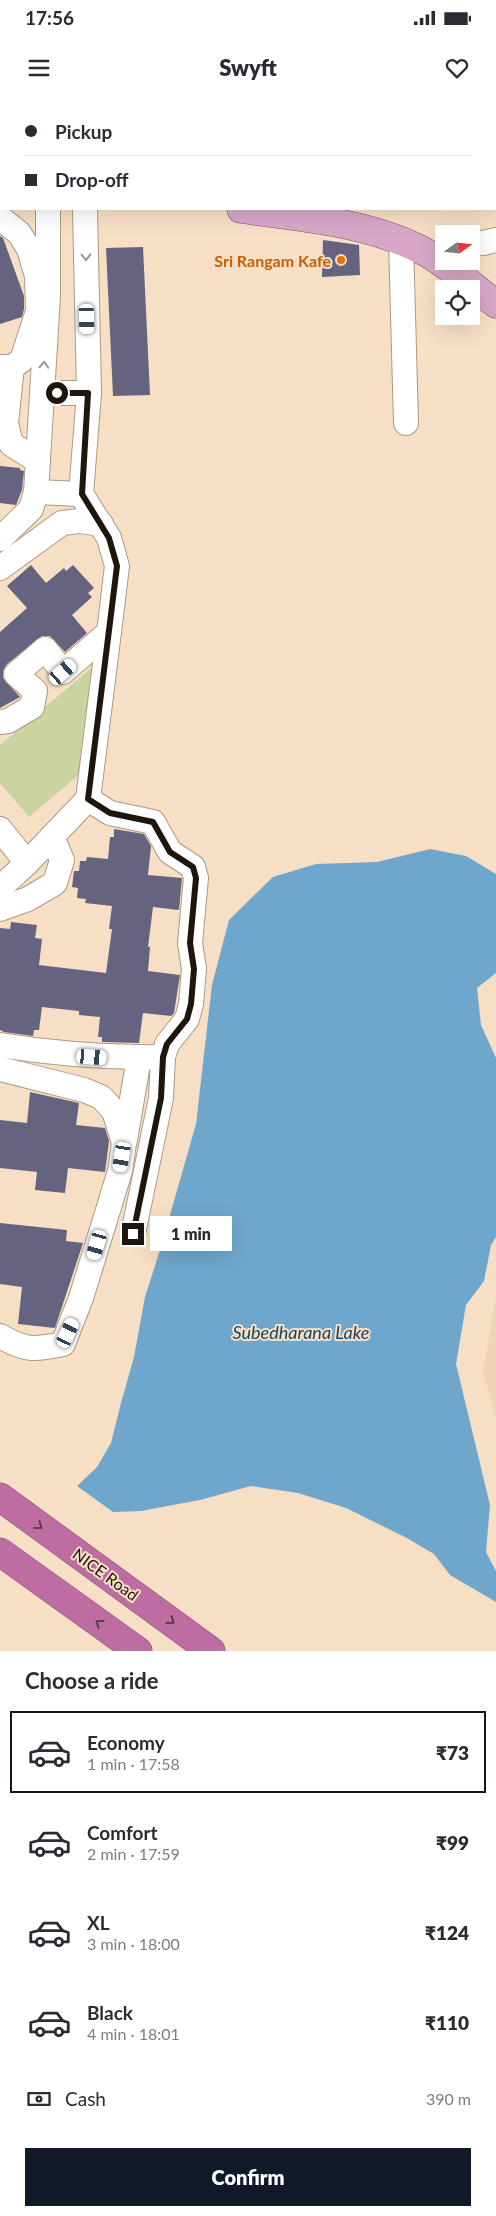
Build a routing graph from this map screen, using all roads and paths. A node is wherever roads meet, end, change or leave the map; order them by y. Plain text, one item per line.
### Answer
1 (48, 210) edge
2 (86, 210) edge
3 (247, 210) edge
4 (0, 218) edge
5 (401, 241) junction
6 (496, 304) edge
7 (6, 367) edge
8 (42, 393) junction
9 (88, 393) junction
10 (3, 422) edge
11 (406, 423) dead end
12 (38, 461) junction
13 (36, 492) junction
14 (82, 494) junction
15 (101, 524) junction
16 (0, 539) edge
17 (0, 568) edge
18 (109, 632) junction
19 (0, 722) edge
20 (88, 799) junction
21 (0, 829) edge
22 (52, 837) junction
23 (27, 863) junction
24 (0, 888) edge
25 (0, 909) edge
26 (0, 1045) edge
27 (163, 1057) junction
28 (139, 1058) junction
29 (0, 1069) edge
30 (124, 1143) junction
31 (133, 1234) dead end
32 (0, 1336) edge
33 (0, 1497) edge
34 (0, 1552) edge
35 (138, 1651) edge
36 (211, 1651) edge

8 -> 1 street
2 -> 9 street
3 - 5 main road
4 - 7 street
5 - 6 main road
5 - 11 street
7 - 10 street
8 - 9 street
8 - 12 street
9 - 14 street
10 - 12 street
12 - 13 street
13 - 14 street
13 - 16 street
14 - 15 street
15 - 17 street
15 - 18 street
18 - 19 street
18 - 20 street
20 - 22 street
20 - 27 street
21 - 23 street
22 - 23 street
22 - 25 street
23 - 24 street
26 - 28 street
27 - 28 street
27 - 31 street
28 - 30 street
29 - 30 street
30 - 32 street
33 -> 36 highway, NICE Road
35 -> 34 highway

